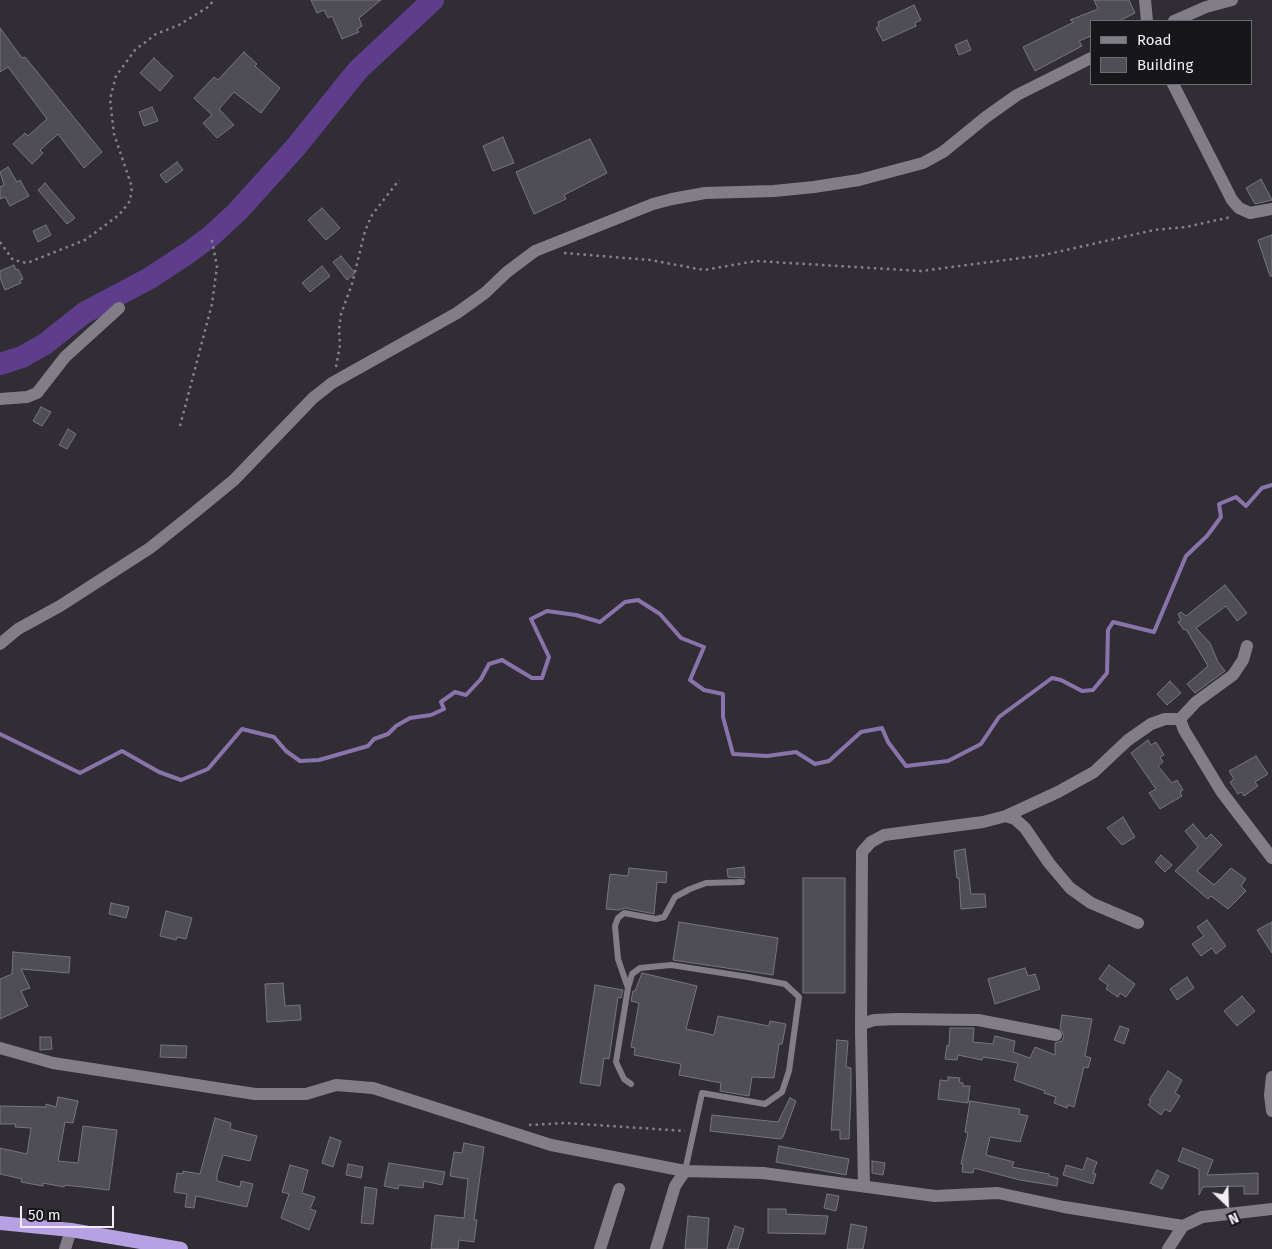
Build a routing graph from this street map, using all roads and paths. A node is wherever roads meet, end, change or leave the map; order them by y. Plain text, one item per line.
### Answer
1 (214, 0) edge
2 (1145, 0) edge
3 (1232, 0) edge
4 (1147, 20) edge
5 (1176, 20) edge
6 (1090, 59) edge
7 (1174, 85) edge
8 (399, 180) dead end
9 (1272, 209) edge
10 (1250, 213) junction
11 (211, 236) dead end
12 (0, 242) edge
13 (564, 253) dead end
14 (119, 308) dead end
15 (332, 383) junction
16 (0, 399) edge
17 (180, 426) dead end
18 (0, 644) edge
19 (1247, 646) dead end
20 (1180, 719) junction
21 (1006, 816) junction
22 (1272, 858) edge
23 (742, 882) dead end
24 (1138, 923) dead end
25 (628, 988) junction
26 (862, 1024) junction
27 (1056, 1035) dead end
28 (0, 1048) edge
29 (1272, 1077) edge
30 (631, 1084) dead end
31 (1272, 1111) edge
32 (693, 1131) junction
33 (509, 1132) junction
34 (685, 1171) junction
35 (864, 1186) junction
36 (619, 1189) dead end
37 (1272, 1209) edge
38 (0, 1223) edge
39 (1183, 1226) junction
40 (71, 1230) junction
41 (65, 1249) edge
42 (181, 1249) edge
43 (600, 1249) edge
44 (656, 1249) edge
45 (1168, 1249) edge

1 - 12 path
2 - 4 street
3 - 5 street
6 - 15 street
7 - 10 street
8 - 15 path
9 - 10 street
10 - 13 path
11 - 17 path
14 - 16 street
15 - 18 street
19 - 20 street
20 - 21 street
20 - 22 street
21 - 24 street
21 - 26 street
23 - 25 lane
25 - 30 lane
25 - 32 lane
26 - 27 street
26 - 35 street
28 - 33 street
29 - 31 street
32 - 33 path
32 - 34 lane
33 - 34 street
34 - 35 street
34 - 44 street
35 - 39 street
36 - 43 street
37 - 39 street
38 - 40 highway
39 - 45 street
40 - 41 street
40 - 42 highway

